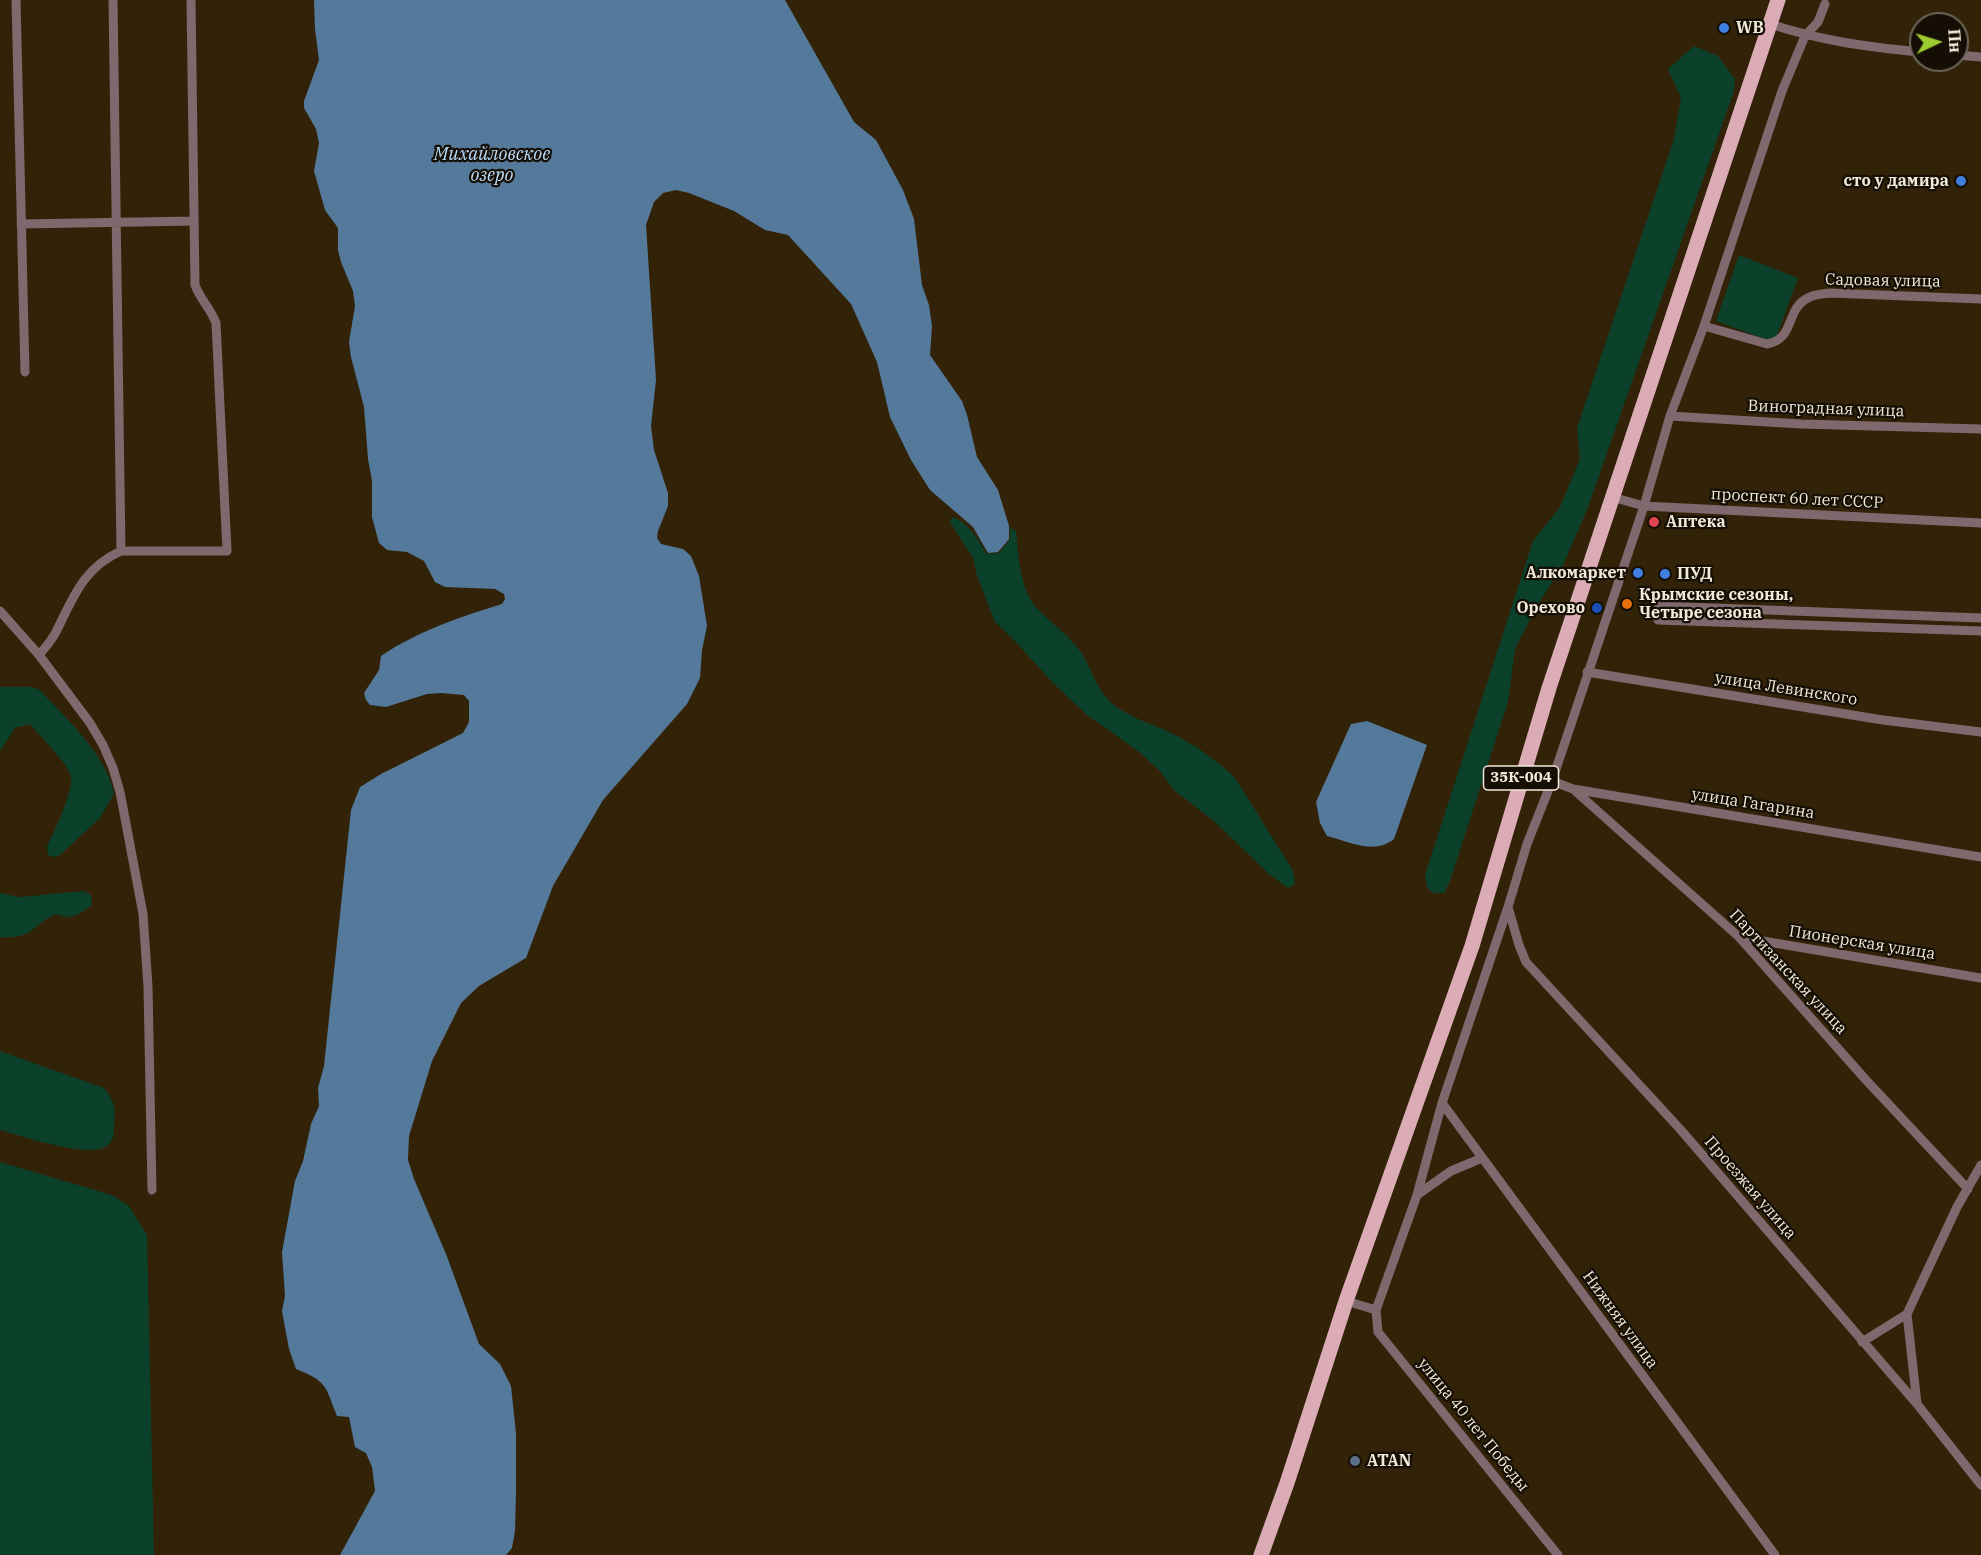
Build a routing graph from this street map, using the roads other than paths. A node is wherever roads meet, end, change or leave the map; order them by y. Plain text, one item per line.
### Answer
1 (16, 0) edge
2 (113, 0) edge
3 (191, 0) edge
4 (1778, 0) edge
5 (1825, 4) dead end
6 (1770, 24) junction
7 (1805, 36) junction
8 (1909, 51) edge
9 (194, 221) junction
10 (115, 222) junction
11 (21, 224) junction
12 (1981, 299) edge
13 (1704, 326) junction
14 (25, 372) dead end
15 (1670, 417) junction
16 (1981, 429) edge
17 (1612, 497) junction
18 (1644, 506) junction
19 (1981, 523) edge
20 (121, 551) junction
21 (1659, 606) dead end
22 (1696, 607) junction
23 (0, 611) edge
24 (1806, 612) junction
25 (1981, 618) edge
26 (1658, 620) dead end
27 (1695, 621) junction
28 (1805, 625) junction
29 (1981, 632) edge
30 (39, 655) junction
31 (1587, 672) junction
32 (1981, 732) edge
33 (1526, 764) junction
34 (1552, 781) junction
35 (1574, 789) junction
36 (1981, 857) edge
37 (1508, 907) junction
38 (1739, 937) junction
39 (1981, 978) edge
40 (1442, 1103) junction
41 (1482, 1158) junction
42 (1981, 1166) edge
43 (1968, 1189) junction
44 (152, 1190) dead end
45 (1417, 1195) junction
46 (1346, 1301) junction
47 (1376, 1310) junction
48 (1907, 1314) junction
49 (1862, 1342) junction
50 (1917, 1404) junction
51 (1981, 1485) edge
52 (1263, 1555) edge
53 (1558, 1555) edge
54 (1774, 1555) edge

1 - 11 street
2 - 10 street
3 - 9 street
4 - 6 main road, 35К-004
5 - 7 street
6 - 7 street
6 - 17 main road, 35К-004
7 - 8 street
7 - 13 street
9 - 10 street
9 - 20 street
10 - 11 street
10 - 20 street
11 - 14 street
12 - 13 street, Садовая улица
13 - 15 street
15 - 16 street, Виноградная улица
15 - 18 street
17 - 18 street, проспект 60 лет СССР
17 - 33 main road, 35К-004
18 - 19 street, проспект 60 лет СССР
18 - 31 street
20 - 30 street
21 - 22 street
22 - 24 street
22 - 27 street
23 - 30 street
24 - 25 street
24 - 28 street
26 - 27 street
27 - 28 street
28 - 29 street
30 - 44 street
31 - 32 street, улица Левинского
31 - 34 street
33 - 34 street, улица Гагарина
33 - 46 main road, 35К-004
34 - 35 street, улица Гагарина
34 - 37 street
35 - 36 street, улица Гагарина
35 - 38 street, Партизанская улица
37 - 40 street
37 - 49 street, Проезжая улица
38 - 39 street, Пионерская улица
38 - 43 street, Партизанская улица
40 - 41 street, Нижняя улица
40 - 45 street
41 - 45 street
41 - 54 street, Нижняя улица
42 - 43 street
43 - 48 street
45 - 47 street
46 - 47 street
46 - 52 main road, 35К-004
47 - 53 street, улица 40 лет Победы
48 - 49 street
48 - 50 street
49 - 50 street, Проезжая улица
50 - 51 street, Проезжая улица

